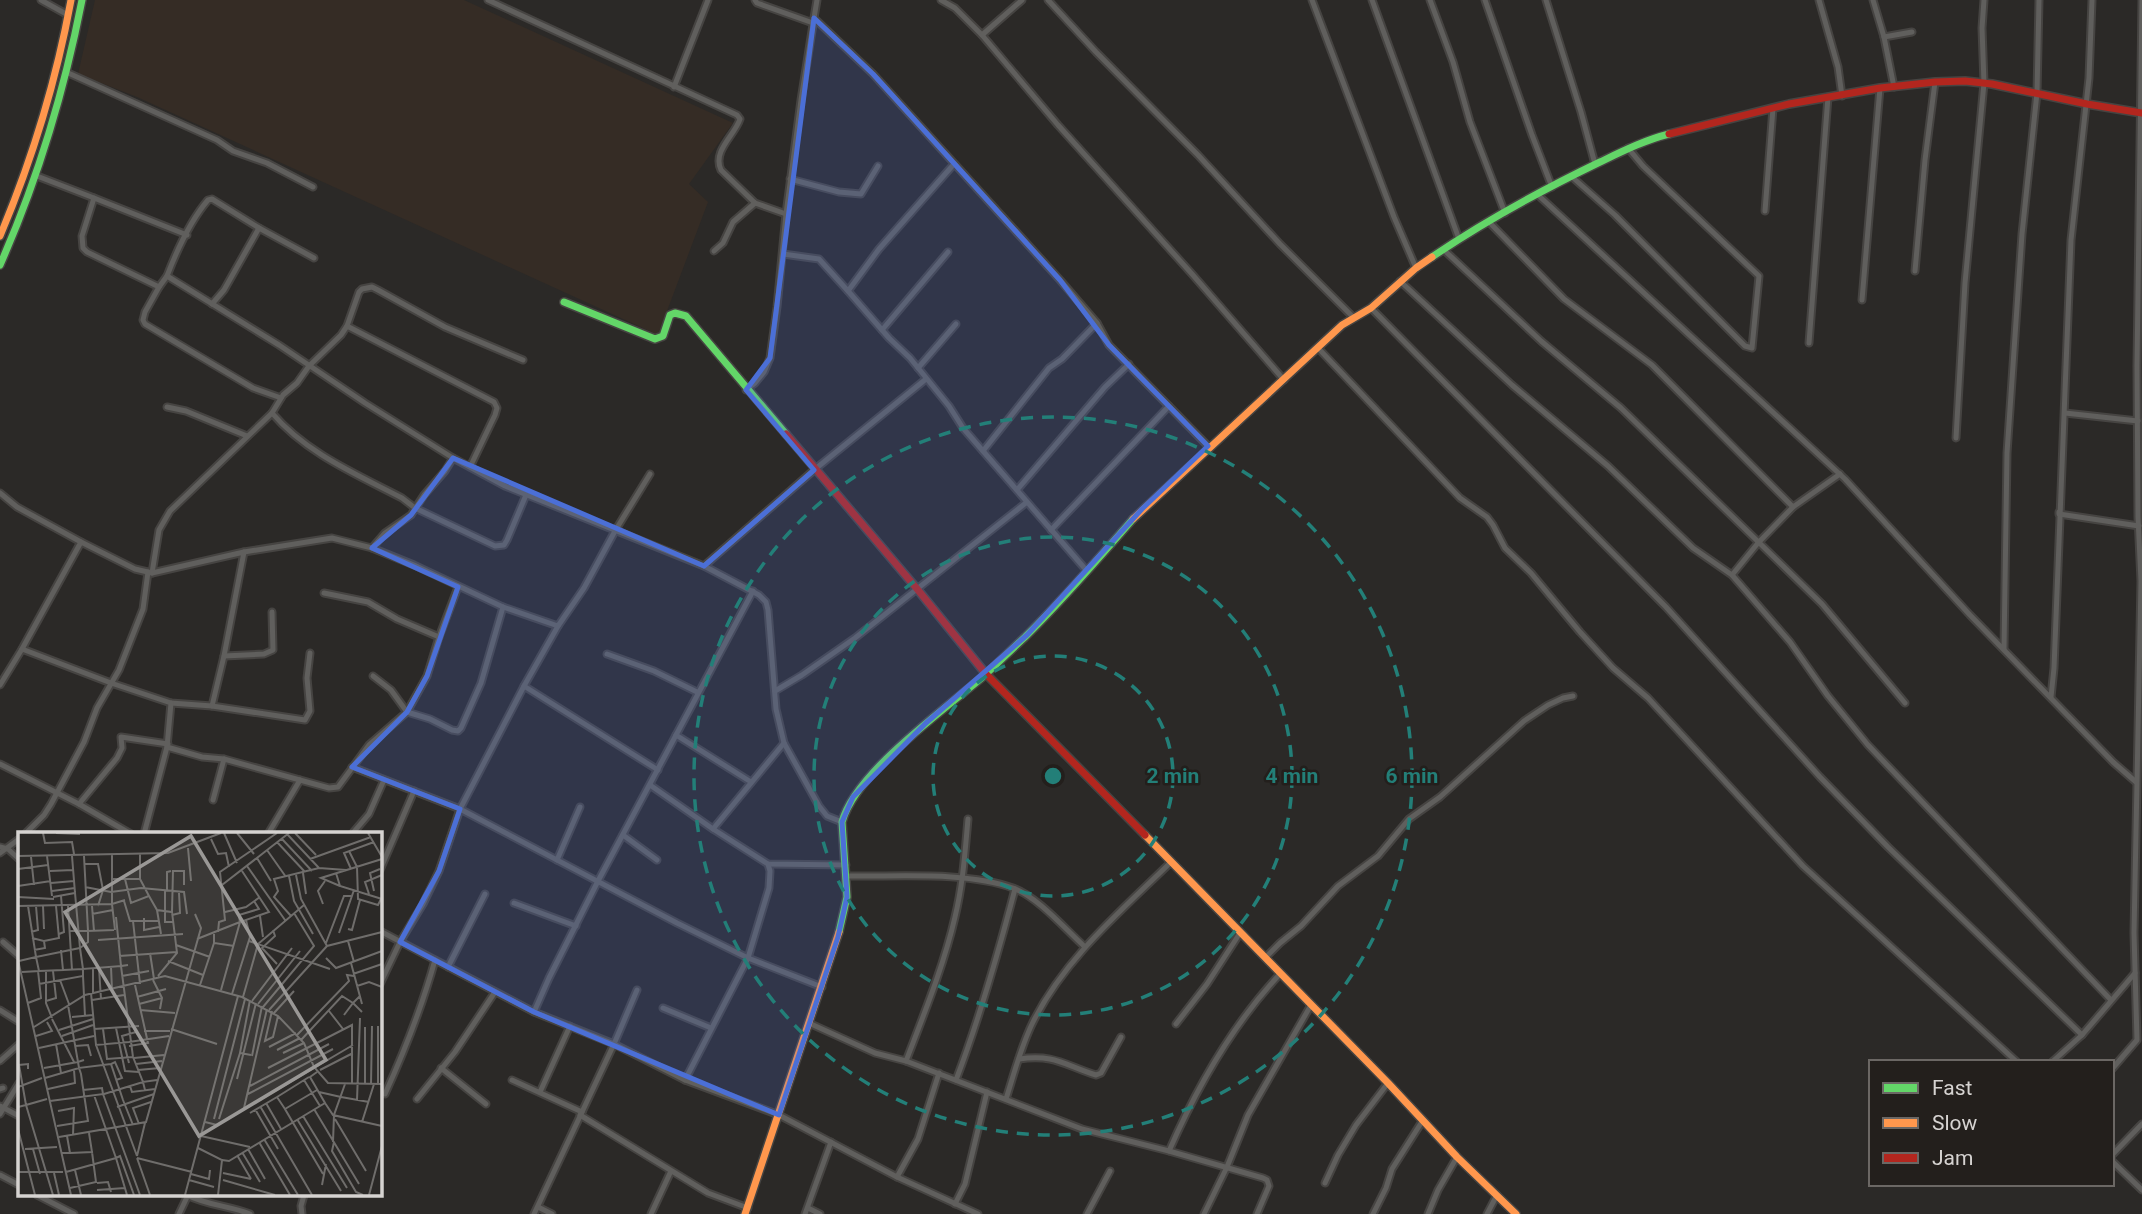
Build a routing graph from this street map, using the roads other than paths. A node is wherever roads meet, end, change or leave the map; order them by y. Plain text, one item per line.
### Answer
1 (41, 0) edge
2 (71, 0) edge
3 (82, 0) edge
4 (488, 0) edge
5 (708, 0) edge
6 (755, 0) edge
7 (817, 0) edge
8 (942, 0) edge
9 (1022, 0) edge
10 (1048, 0) edge
11 (1312, 0) edge
12 (1373, 0) edge
13 (1430, 0) edge
14 (1485, 0) edge
15 (1546, 0) edge
16 (1819, 0) edge
17 (1873, 0) edge
18 (1984, 0) edge
19 (2039, 0) edge
20 (2092, 0) edge
21 (2142, 0) edge
22 (68, 15) junction
23 (814, 21) junction
24 (1912, 32) dead end
25 (982, 35) junction
26 (1884, 37) junction
27 (66, 72) junction
28 (1935, 82) junction
29 (1984, 83) junction
30 (674, 87) junction
31 (1895, 87) junction
32 (1880, 88) junction
33 (2037, 93) junction
34 (1842, 96) junction
35 (1828, 97) junction
36 (2087, 104) junction
37 (1773, 108) junction
38 (2141, 113) edge
39 (1628, 148) junction
40 (954, 164) junction
41 (1595, 164) junction
42 (878, 166) dead end
43 (37, 176) junction
44 (1572, 176) junction
45 (790, 180) junction
46 (313, 187) dead end
47 (1552, 187) junction
48 (1538, 195) junction
49 (94, 198) junction
50 (755, 203) junction
51 (1765, 211) dead end
52 (1505, 213) junction
53 (786, 214) junction
54 (1489, 222) junction
55 (259, 228) junction
56 (187, 234) junction
57 (0, 236) edge
58 (1459, 239) junction
59 (1444, 250) junction
60 (714, 251) dead end
61 (948, 253) dead end
62 (783, 254) junction
63 (314, 258) dead end
64 (0, 265) edge
65 (1416, 268) junction
66 (1916, 271) dead end
67 (167, 276) junction
68 (1400, 281) junction
69 (159, 287) junction
70 (848, 291) junction
71 (1863, 300) dead end
72 (564, 302) dead end
73 (212, 304) junction
74 (1371, 308) junction
75 (2069, 316) dead end
76 (1353, 317) junction
77 (1097, 323) junction
78 (956, 324) dead end
79 (347, 326) junction
80 (882, 330) junction
81 (1809, 343) dead end
82 (1318, 348) junction
83 (523, 360) dead end
84 (1129, 365) junction
85 (309, 366) junction
86 (918, 368) junction
87 (926, 379) junction
88 (1284, 380) junction
89 (746, 390) junction
90 (281, 398) junction
91 (1169, 406) junction
92 (167, 407) dead end
93 (272, 413) junction
94 (2065, 413) junction
95 (2137, 421) junction
96 (247, 436) junction
97 (1956, 438) dead end
98 (1208, 446) junction
99 (983, 451) junction
100 (453, 458) junction
101 (470, 467) junction
102 (814, 470) junction
103 (650, 474) dead end
104 (1840, 474) junction
105 (1017, 490) junction
106 (0, 493) edge
107 (527, 495) junction
108 (1027, 502) junction
109 (1793, 507) junction
110 (415, 508) junction
111 (2059, 514) junction
112 (2139, 526) junction
113 (1051, 530) junction
114 (615, 531) junction
115 (81, 542) junction
116 (1758, 543) junction
117 (372, 548) junction
118 (244, 552) junction
119 (704, 566) junction
120 (1087, 571) junction
121 (150, 572) junction
122 (1732, 575) junction
123 (458, 587) junction
124 (918, 590) junction
125 (753, 591) junction
126 (324, 593) dead end
127 (503, 607) junction
128 (272, 612) dead end
129 (558, 626) junction
130 (439, 637) junction
131 (22, 649) junction
132 (2004, 649) junction
133 (310, 653) dead end
134 (607, 654) dead end
135 (224, 656) junction
136 (986, 674) junction
137 (373, 677) dead end
138 (111, 683) junction
139 (0, 685) edge
140 (524, 686) junction
141 (775, 691) junction
142 (697, 692) junction
143 (1573, 696) dead end
144 (2051, 696) junction
145 (171, 703) junction
146 (1905, 703) dead end
147 (212, 706) junction
148 (407, 712) junction
149 (676, 735) junction
150 (784, 743) junction
151 (167, 746) junction
152 (224, 759) junction
153 (0, 764) edge
154 (352, 767) junction
155 (658, 770) junction
156 (300, 780) junction
157 (384, 780) junction
158 (751, 782) junction
159 (2136, 782) junction
160 (650, 785) junction
161 (414, 791) junction
162 (56, 792) junction
163 (214, 800) dead end
164 (79, 804) junction
165 (580, 807) dead end
166 (460, 809) junction
167 (968, 819) dead end
168 (842, 822) junction
169 (713, 829) junction
170 (27, 832) edge
171 (128, 832) edge
172 (145, 832) edge
173 (269, 832) edge
174 (354, 832) edge
175 (623, 835) junction
176 (18, 840) edge
177 (0, 847) edge
178 (8, 849) junction
179 (0, 853) edge
180 (18, 858) edge
181 (557, 860) junction
182 (657, 860) dead end
183 (1171, 862) junction
184 (768, 864) junction
185 (382, 865) edge
186 (846, 865) junction
187 (846, 876) junction
188 (962, 877) junction
189 (598, 881) junction
190 (1014, 889) junction
191 (485, 894) dead end
192 (514, 903) dead end
193 (576, 926) junction
194 (382, 933) edge
195 (1240, 933) junction
196 (3, 942) dead end
197 (400, 942) junction
198 (1085, 947) junction
199 (18, 955) edge
200 (748, 958) junction
201 (1265, 958) junction
202 (435, 960) junction
203 (448, 967) junction
204 (2135, 973) junction
205 (1280, 974) junction
206 (382, 980) edge
207 (822, 986) junction
208 (637, 990) dead end
209 (495, 992) junction
210 (2110, 999) junction
211 (1311, 1005) junction
212 (663, 1008) dead end
213 (0, 1010) edge
214 (534, 1012) junction
215 (18, 1021) edge
216 (811, 1024) junction
217 (1176, 1024) dead end
218 (570, 1026) junction
219 (711, 1028) junction
220 (2082, 1035) junction
221 (1121, 1037) dead end
222 (2140, 1038) edge
223 (614, 1044) junction
224 (18, 1045) edge
225 (1019, 1059) junction
226 (2015, 1060) edge
227 (2054, 1060) edge
228 (0, 1061) edge
229 (906, 1061) junction
230 (2114, 1067) edge
231 (441, 1068) junction
232 (939, 1073) junction
233 (512, 1080) dead end
234 (685, 1080) junction
235 (956, 1080) junction
236 (1388, 1083) junction
237 (18, 1084) edge
238 (540, 1092) junction
239 (987, 1092) junction
240 (385, 1094) dead end
241 (417, 1099) dead end
242 (1006, 1099) junction
243 (486, 1104) dead end
244 (2, 1106) edge
245 (0, 1114) edge
246 (581, 1114) junction
247 (18, 1115) edge
248 (779, 1115) junction
249 (1423, 1120) junction
250 (2142, 1125) edge
251 (831, 1142) junction
252 (1169, 1151) junction
253 (2114, 1153) edge
254 (1457, 1157) junction
255 (2114, 1163) edge
256 (1227, 1167) junction
257 (671, 1171) junction
258 (1110, 1171) dead end
259 (0, 1175) edge
260 (897, 1177) junction
261 (1325, 1183) dead end
262 (18, 1184) edge
263 (2142, 1190) edge
264 (1497, 1195) junction
265 (39, 1196) edge
266 (187, 1196) edge
267 (189, 1196) edge
268 (304, 1196) edge
269 (955, 1204) junction
270 (538, 1207) junction
271 (747, 1211) edge
272 (806, 1211) edge
273 (74, 1214) edge
274 (179, 1214) edge
275 (250, 1214) edge
276 (302, 1214) edge
277 (534, 1214) edge
278 (552, 1214) edge
279 (651, 1214) edge
280 (820, 1214) edge
281 (978, 1214) edge
282 (1087, 1214) edge
283 (1204, 1214) edge
284 (1257, 1214) edge
285 (1373, 1214) edge
286 (1428, 1214) edge
287 (1488, 1214) edge
288 (1516, 1214) edge

1 - 22 street
2 - 22 main road
3 - 27 main road
4 - 30 street
5 - 30 street
6 - 23 street
7 - 23 street
8 - 25 street
9 - 25 street
10 - 76 street
11 - 65 street
12 - 58 street
13 - 52 street
14 - 47 street
15 - 41 street
16 - 34 street
17 - 26 street
18 - 29 street
19 - 33 street
20 - 36 street
21 - 38 street
22 - 57 main road
23 - 40 street
23 - 45 street
24 - 26 street
25 - 88 street
26 - 31 street
27 - 43 main road
27 - 46 street
28 - 29 main road
28 - 31 main road
28 - 66 street
29 - 33 main road
29 - 97 street
30 - 50 street
31 - 32 main road
32 - 34 main road
32 - 71 street
33 - 36 main road
33 - 132 street
34 - 35 main road
35 - 37 main road
35 - 81 street
36 - 38 main road
36 - 111 street
37 - 39 main road
37 - 51 street
38 - 95 street
39 - 41 main road
39 - 44 street
40 - 70 street
40 - 77 street
41 - 44 main road
42 - 45 street
43 - 49 street
43 - 64 main road
44 - 47 main road
45 - 53 street
47 - 48 main road
48 - 52 main road
48 - 104 street
49 - 56 street
49 - 69 street
50 - 53 street
50 - 60 street
52 - 54 main road
53 - 62 street
54 - 58 main road
54 - 109 street
55 - 56 street
55 - 63 street
55 - 73 street
56 - 67 street
58 - 59 main road
59 - 65 main road
59 - 116 street
61 - 80 street
62 - 70 street
62 - 89 street
65 - 68 main road
67 - 69 street
67 - 73 street
68 - 74 main road
68 - 122 street
69 - 90 street
70 - 80 street
72 - 89 main road
73 - 85 street
74 - 76 main road
74 - 220 street
75 - 94 street
76 - 82 main road
77 - 84 street
77 - 99 street
78 - 86 street
79 - 83 street
79 - 85 street
79 - 101 street
80 - 86 street
82 - 88 main road
82 - 226 street
84 - 91 street
84 - 105 street
85 - 90 street
85 - 100 street
86 - 87 street
87 - 99 street
87 - 102 street
88 - 98 main road
89 - 102 main road
90 - 93 street
91 - 98 street
91 - 113 street
92 - 96 street
93 - 96 street
93 - 110 street
94 - 95 street
94 - 111 street
95 - 112 street
96 - 121 street
98 - 120 main road
99 - 105 street
100 - 101 street
100 - 110 street
101 - 107 street
102 - 119 street
102 - 124 main road
103 - 114 street
104 - 109 street
104 - 132 street
105 - 108 street
106 - 115 street
107 - 110 street
107 - 114 street
108 - 113 street
108 - 124 street
109 - 116 street
110 - 117 street
111 - 112 street
111 - 144 street
112 - 159 street
113 - 120 street
114 - 119 street
114 - 129 street
115 - 121 street
115 - 131 street
116 - 122 street
116 - 146 street
117 - 118 street
117 - 123 street
118 - 121 street
118 - 135 street
119 - 125 street
120 - 136 main road
121 - 138 street
122 - 210 street
123 - 127 street
123 - 130 street
124 - 136 main road
124 - 141 street
125 - 141 street
125 - 142 street
126 - 130 street
127 - 129 street
127 - 148 street
128 - 135 street
129 - 140 street
130 - 148 street
131 - 138 street
131 - 139 street
132 - 144 street
133 - 147 street
134 - 142 street
135 - 147 street
136 - 168 main road
136 - 183 main road
137 - 148 street
138 - 145 street
138 - 162 street
140 - 155 street
140 - 166 street
141 - 150 street
142 - 149 street
143 - 201 street
144 - 159 street
145 - 147 street
145 - 151 street
148 - 154 street
149 - 155 street
149 - 158 street
150 - 158 street
150 - 168 street
151 - 152 street
151 - 164 street
151 - 172 street
152 - 156 street
152 - 163 street
153 - 162 street
154 - 156 street
154 - 157 street
155 - 160 street
156 - 173 street
157 - 161 street
157 - 174 street
158 - 169 street
159 - 204 street
160 - 169 street
160 - 175 street
161 - 166 street
161 - 185 street
162 - 164 street
162 - 170 street
164 - 171 street
165 - 181 street
166 - 181 street
166 - 197 street
167 - 188 street
168 - 186 main road
169 - 184 street
175 - 182 street
175 - 189 street
176 - 178 street
177 - 178 street
178 - 179 street
178 - 180 street
181 - 189 street
183 - 195 main road
183 - 198 street
184 - 186 street
184 - 200 street
186 - 187 main road
187 - 188 street
187 - 207 main road
188 - 190 street
188 - 229 street
189 - 193 street
189 - 200 street
190 - 198 street
190 - 235 street
191 - 203 street
192 - 193 street
193 - 214 street
194 - 197 street
195 - 201 main road
195 - 217 street
196 - 199 street
197 - 202 street
197 - 206 street
198 - 225 street
200 - 207 street
200 - 219 street
201 - 205 main road
202 - 203 street
202 - 240 street
203 - 209 street
204 - 210 street
204 - 222 street
205 - 211 main road
205 - 252 street
207 - 216 main road
208 - 223 street
209 - 214 street
209 - 231 street
210 - 220 street
211 - 236 main road
211 - 256 street
212 - 219 street
213 - 215 street
214 - 218 street
216 - 229 street
216 - 248 main road
218 - 223 street
218 - 238 street
219 - 234 street
220 - 227 street
221 - 225 street
222 - 230 street
223 - 234 street
223 - 246 street
224 - 228 street
225 - 242 street
229 - 232 street
231 - 241 street
231 - 243 street
232 - 235 street
232 - 260 street
233 - 238 street
234 - 248 street
235 - 239 street
236 - 249 main road
236 - 261 street
237 - 244 street
238 - 246 street
239 - 242 street
239 - 269 street
242 - 252 street
244 - 245 street
244 - 247 street
246 - 257 street
246 - 270 street
248 - 251 street
248 - 271 main road
249 - 254 main road
249 - 285 street
250 - 253 street
251 - 260 street
251 - 272 street
252 - 256 street
254 - 264 main road
254 - 286 street
255 - 263 street
256 - 283 street
256 - 284 street
257 - 271 street
257 - 279 street
258 - 282 street
259 - 262 street
260 - 269 street
264 - 287 street
264 - 288 main road
265 - 273 street
266 - 274 street
267 - 275 street
268 - 276 street
269 - 281 street
270 - 277 street
270 - 278 street
272 - 280 street

